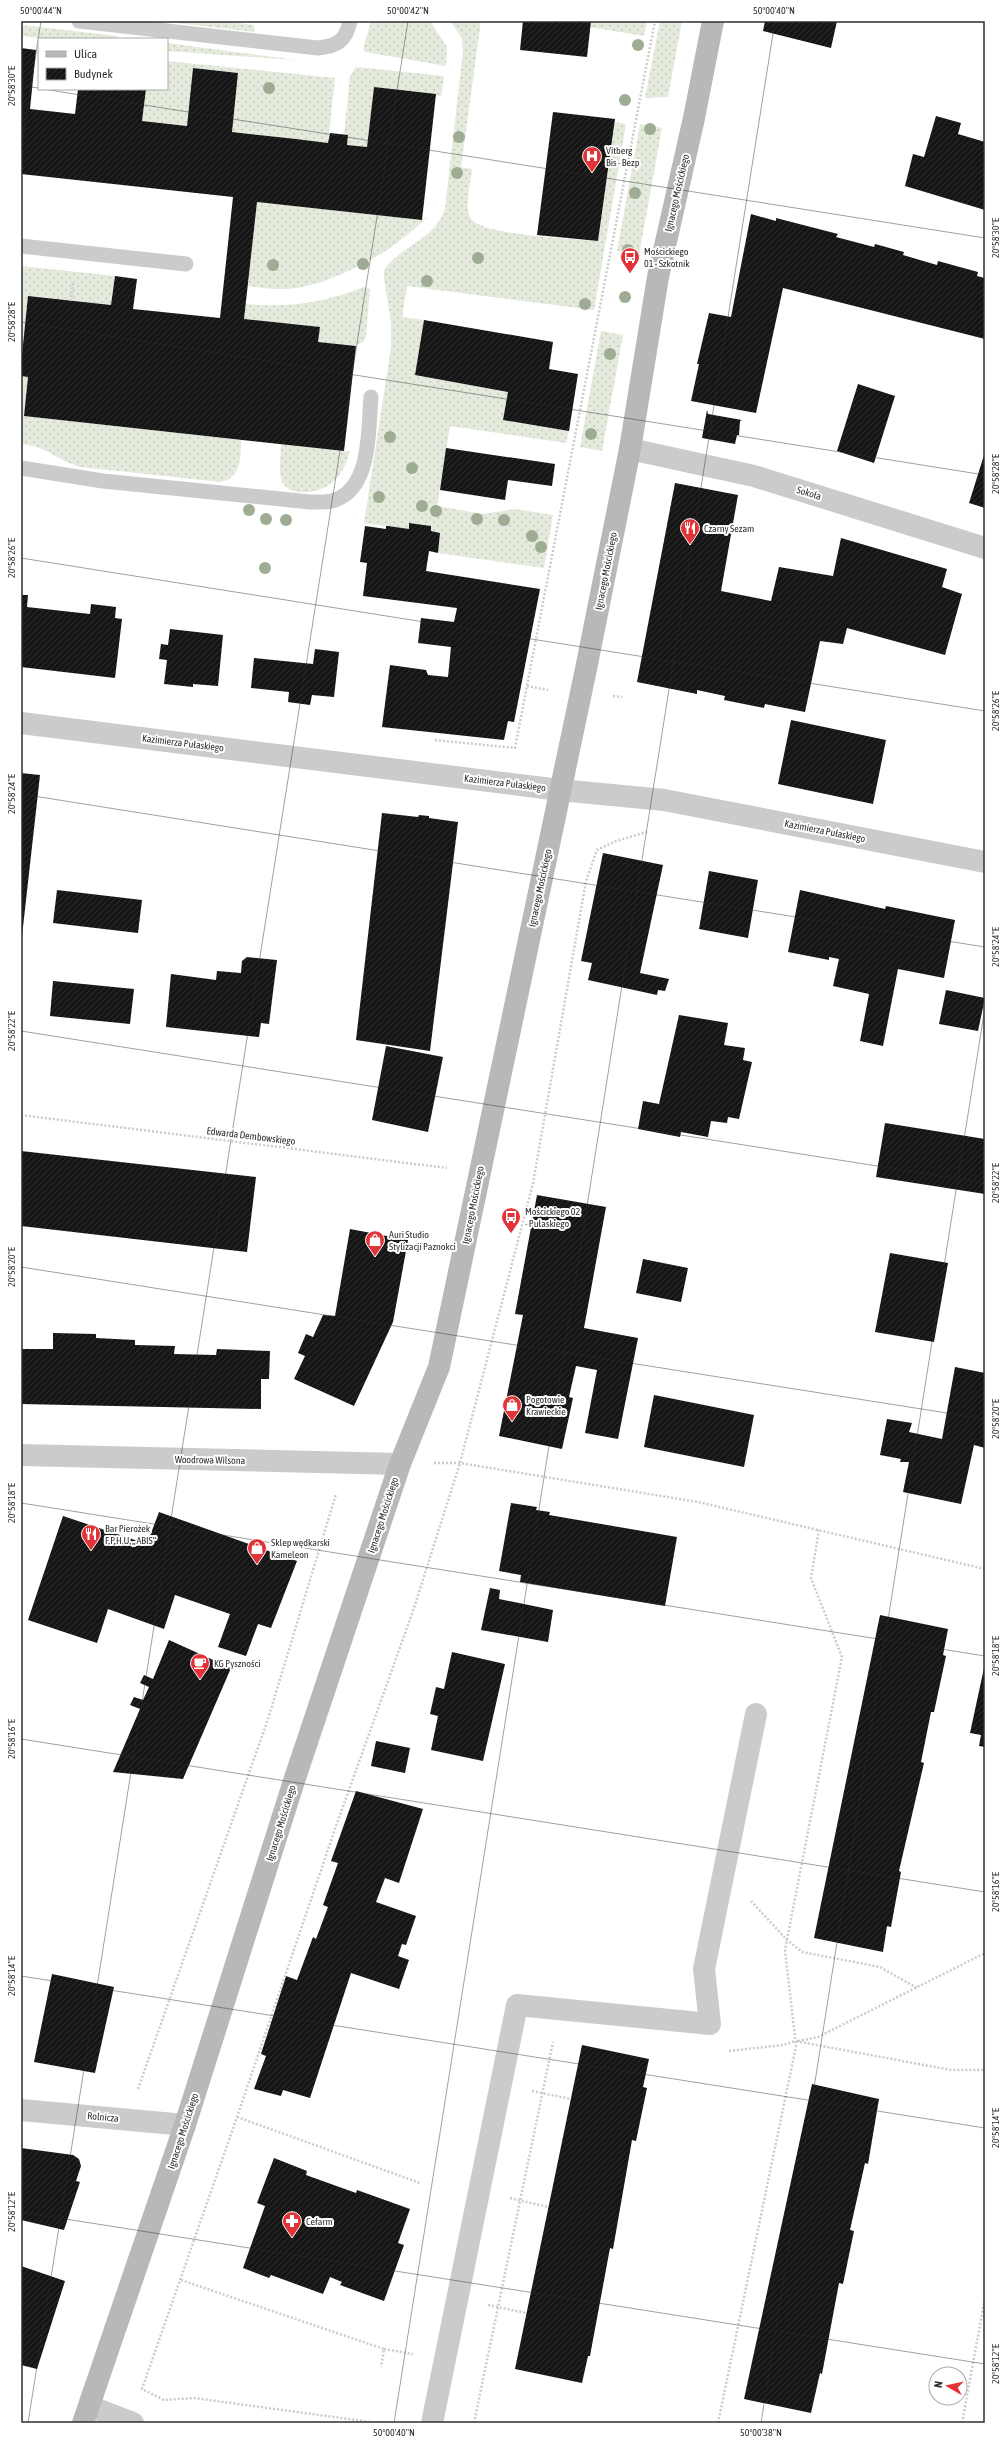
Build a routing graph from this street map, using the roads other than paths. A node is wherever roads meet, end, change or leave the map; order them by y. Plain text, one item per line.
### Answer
1 (79, 21) edge
2 (350, 21) edge
3 (713, 21) edge
4 (21, 246) edge
5 (186, 264) dead end
6 (371, 397) dead end
7 (630, 449) junction
8 (21, 468) edge
9 (985, 548) edge
10 (21, 723) edge
11 (560, 790) junction
12 (985, 862) edge
13 (21, 1455) edge
14 (400, 1464) junction
15 (756, 1714) dead end
16 (21, 2110) edge
17 (186, 2125) junction
18 (86, 2415) edge
19 (132, 2423) edge
20 (432, 2423) edge

1 - 2 lane
3 - 7 street, Ignacego Mościckiego
4 - 5 lane
6 - 8 lane
7 - 9 street, Sokoła
7 - 11 street, Ignacego Mościckiego
10 - 11 street, Kazimierza Pułaskiego
11 - 12 street, Kazimierza Pułaskiego
11 - 14 street, Ignacego Mościckiego
13 - 14 street, Woodrowa Wilsona
14 - 17 street, Ignacego Mościckiego
15 - 20 street
16 - 17 street, Rolnicza
17 - 18 street, Ignacego Mościckiego
18 - 19 street

